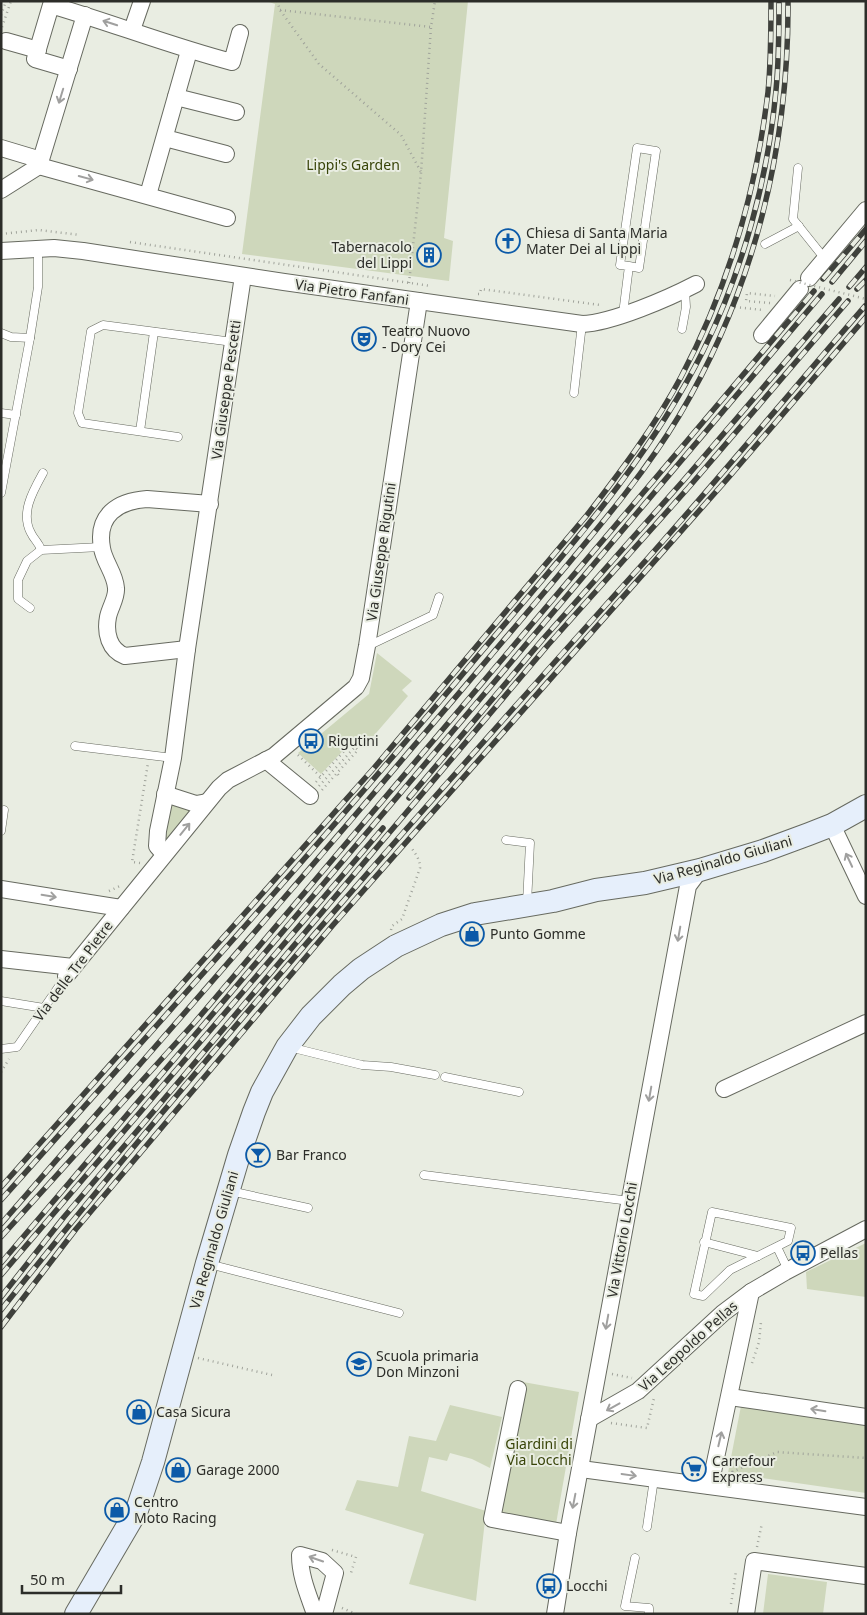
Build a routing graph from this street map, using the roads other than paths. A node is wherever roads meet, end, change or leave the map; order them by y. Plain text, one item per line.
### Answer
1 (142, 1) edge
2 (85, 16) junction
3 (132, 30) junction
4 (240, 33) dead end
5 (4, 36) edge
6 (38, 50) junction
7 (189, 51) junction
8 (69, 68) junction
9 (176, 97) junction
10 (236, 112) dead end
11 (164, 138) junction
12 (1, 148) edge
13 (226, 154) dead end
14 (40, 163) junction
15 (798, 168) dead end
16 (1, 190) edge
17 (148, 195) junction
18 (866, 210) edge
19 (227, 218) dead end
20 (799, 226) junction
21 (765, 244) dead end
22 (38, 249) junction
23 (1, 250) edge
24 (825, 259) junction
25 (629, 266) junction
26 (243, 276) junction
27 (690, 287) joint
28 (411, 294) junction
29 (624, 314) junction
30 (582, 324) junction
31 (682, 329) dead end
32 (154, 332) junction
33 (1, 333) edge
34 (762, 334) dead end
35 (30, 338) junction
36 (233, 342) junction
37 (574, 393) dead end
38 (1, 413) edge
39 (16, 416) junction
40 (140, 431) junction
41 (178, 437) dead end
42 (43, 473) dead end
43 (2, 494) edge
44 (210, 504) junction
45 (101, 547) junction
46 (41, 550) junction
47 (438, 597) dead end
48 (30, 608) dead end
49 (367, 646) junction
50 (187, 649) junction
51 (75, 746) dead end
52 (173, 758) junction
53 (266, 760) junction
54 (165, 794) junction
55 (312, 794) road end
56 (207, 802) junction
57 (866, 806) edge
58 (4, 810) dead end
59 (832, 825) junction
60 (1, 831) edge
61 (506, 840) dead end
62 (164, 854) junction
63 (694, 878) junction
64 (1, 889) edge
65 (866, 896) edge
66 (527, 905) junction
67 (121, 908) junction
68 (1, 959) edge
69 (70, 972) junction
70 (1, 1001) edge
71 (44, 1008) junction
72 (866, 1022) edge
73 (287, 1047) junction
74 (1, 1049) edge
75 (435, 1075) dead end
76 (445, 1077) dead end
77 (724, 1088) dead end
78 (519, 1092) dead end
79 (424, 1175) dead end
80 (228, 1190) junction
81 (630, 1200) junction
82 (308, 1208) dead end
83 (866, 1229) edge
84 (704, 1242) junction
85 (777, 1247) junction
86 (758, 1256) junction
87 (207, 1263) junction
88 (788, 1270) junction
89 (751, 1292) junction
90 (398, 1313) dead end
91 (518, 1389) dead end
92 (730, 1397) junction
93 (866, 1417) edge
94 (589, 1419) junction
95 (581, 1469) junction
96 (654, 1479) junction
97 (710, 1486) junction
98 (866, 1507) edge
99 (647, 1527) dead end
100 (568, 1533) junction
101 (635, 1558) dead end
102 (866, 1576) edge
103 (76, 1614) edge
104 (315, 1614) edge
105 (324, 1614) edge
106 (555, 1614) edge
107 (649, 1614) edge
108 (746, 1614) edge

1 - 3 street
3 -> 2 street
2 - 6 street
2 - 8 street
3 - 7 street
4 - 7 street
5 - 6 street
6 - 8 street
7 - 9 street
8 -> 14 street
9 - 10 street
9 - 11 street
11 - 13 street
11 - 17 street
12 - 14 street
14 - 16 street
14 -> 17 street
15 - 20 lane
17 - 19 street
18 - 24 street
20 - 21 lane
20 - 24 lane
22 - 23 street, Via Pietro Fanfani
22 - 26 street, Via Pietro Fanfani
22 - 35 lane
24 - 34 street
25 - 25 lane
25 - 29 lane
26 - 28 street, Via Pietro Fanfani
26 - 36 street, Via Giuseppe Pescetti
27 - 29 street, Via Pietro Fanfani
27 - 31 lane
28 - 30 street, Via Pietro Fanfani
28 - 49 street, Via Giuseppe Rigutini
29 - 30 street, Via Pietro Fanfani
30 - 37 lane
32 - 36 lane
32 - 40 lane
32 - 40 lane
33 - 35 lane
35 - 39 lane
36 - 44 street, Via Giuseppe Pescetti
38 - 39 lane
39 - 43 lane
40 - 41 lane
42 - 46 lane
44 - 45 street
44 - 50 street, Via Giuseppe Pescetti
45 - 46 lane
45 - 50 street
46 - 48 lane
47 - 49 lane
49 - 53 street, Via Giuseppe Rigutini
50 - 52 street, Via Giuseppe Pescetti
51 - 52 lane
52 - 54 street, Via Giuseppe Pescetti
53 - 55 street
53 - 56 street, Via Giuseppe Rigutini
54 - 56 street
54 - 62 street, Via Giuseppe Pescetti
62 -> 56 street, Via Giuseppe Rigutini
57 - 59 main road, Via Reginaldo Giuliani
58 - 60 lane
59 - 63 main road, Via Reginaldo Giuliani
65 -> 59 street
61 - 66 lane
62 - 67 street, Via Giuseppe Rigutini
63 - 66 main road, Via Reginaldo Giuliani
63 -> 81 street, Via Vittorio Locchi
64 -> 67 street, Via delle Tre Pietre
66 - 73 main road, Via Reginaldo Giuliani
67 - 69 street, Via delle Tre Pietre
68 - 69 street
69 - 71 lane, Via delle Tre Pietre
70 - 71 lane
71 - 74 lane, Via delle Tre Pietre
72 - 77 street
73 - 75 lane
73 - 80 main road, Via Reginaldo Giuliani
76 - 78 lane
79 - 81 lane
80 - 82 lane
80 - 87 main road, Via Reginaldo Giuliani
81 -> 94 street, Via Vittorio Locchi
83 - 88 street, Via Leopoldo Pellas
84 - 85 lane
84 - 86 lane
84 - 86 lane
85 - 86 lane
85 - 88 lane
87 - 90 lane
87 - 103 main road, Via Reginaldo Giuliani
88 - 89 street, Via Leopoldo Pellas
89 - 92 street
89 -> 94 street, Via Leopoldo Pellas
91 - 100 street
93 -> 92 street
97 -> 92 street
94 - 95 street, Via Vittorio Locchi
95 -> 96 street
95 -> 100 street, Via Vittorio Locchi
96 - 97 street
96 - 99 lane
97 - 98 street
100 - 106 street, Via Vittorio Locchi
101 - 107 lane
102 - 108 street
105 -> 104 street

